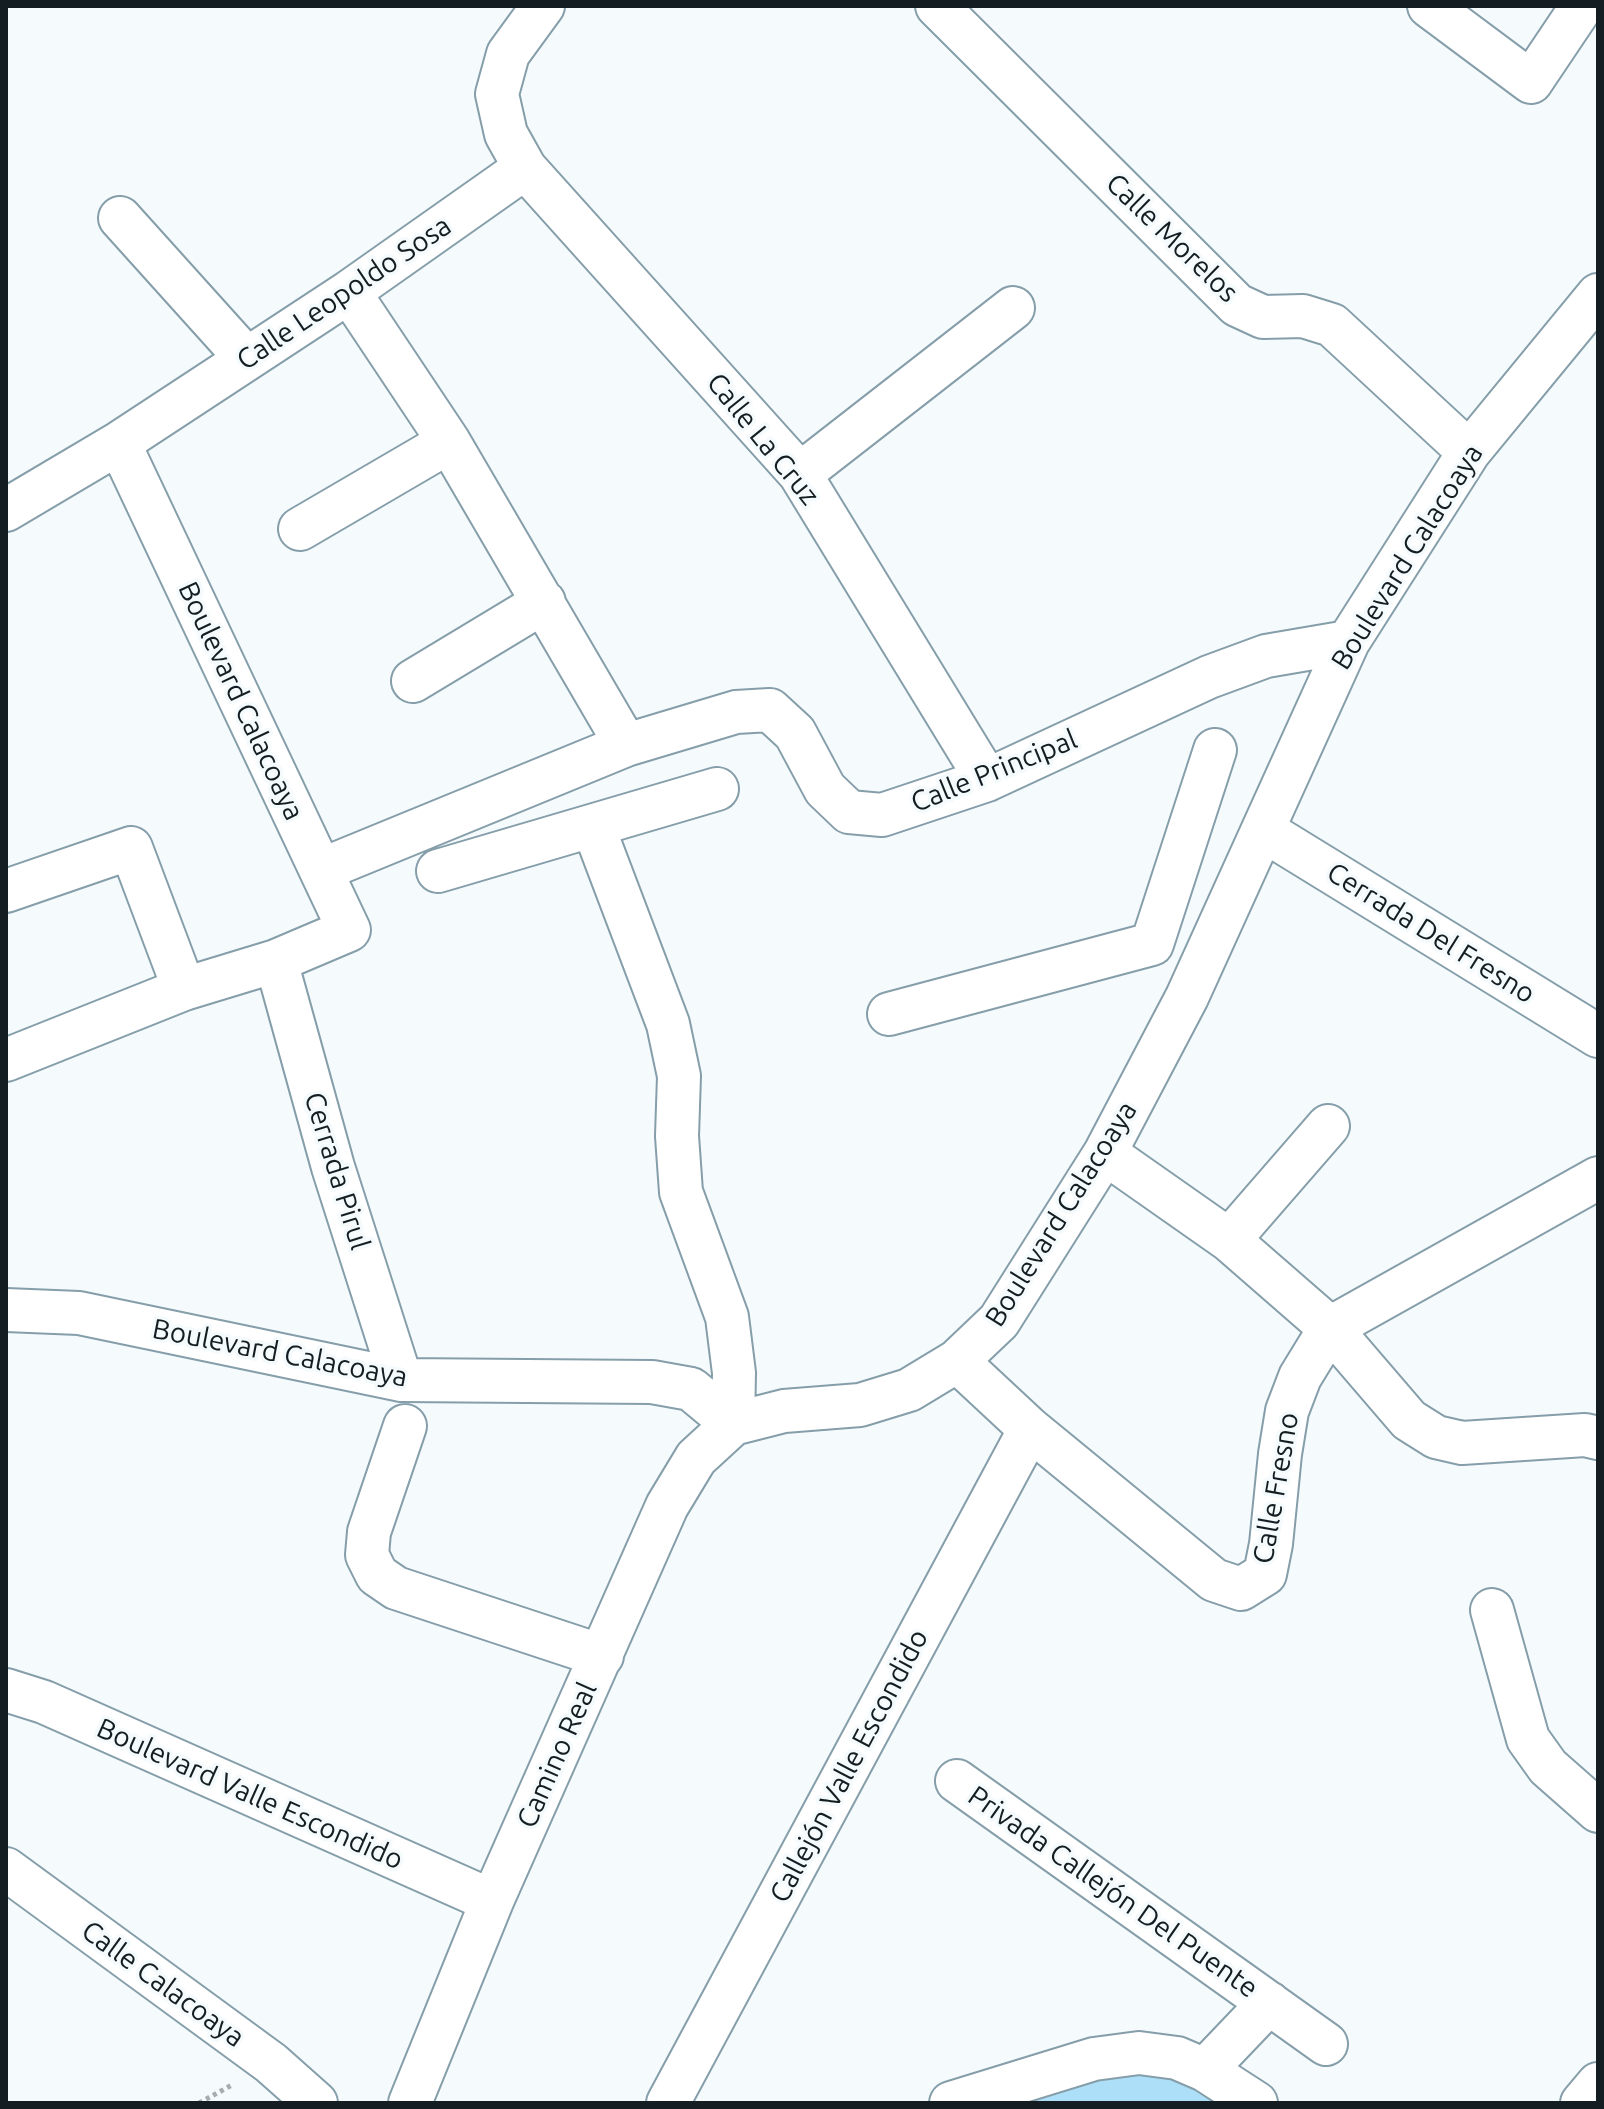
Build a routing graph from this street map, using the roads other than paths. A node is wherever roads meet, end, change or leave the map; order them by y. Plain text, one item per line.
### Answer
1 (543, 6) edge
2 (937, 6) edge
3 (1429, 6) edge
4 (1582, 6) edge
5 (525, 168) junction
6 (120, 218) dead end
7 (349, 292) junction
8 (1598, 295) edge
9 (1013, 308) dead end
10 (1583, 341) edge
11 (247, 359) junction
12 (449, 442) junction
13 (119, 443) junction
14 (1469, 452) junction
15 (800, 474) junction
16 (6, 510) edge
17 (300, 529) dead end
18 (544, 602) junction
19 (1348, 642) junction
20 (413, 681) dead end
21 (626, 745) junction
22 (1215, 750) dead end
23 (987, 780) junction
24 (717, 789) dead end
25 (593, 826) junction
26 (1263, 830) junction
27 (321, 870) junction
28 (438, 871) dead end
29 (6, 891) edge
30 (1152, 944) junction
31 (276, 961) junction
32 (184, 989) junction
33 (1187, 997) junction
34 (889, 1014) dead end
35 (1598, 1036) edge
36 (6, 1060) edge
37 (1328, 1126) dead end
38 (1105, 1153) junction
39 (1598, 1178) edge
40 (1229, 1240) junction
41 (6, 1310) edge
42 (1330, 1328) junction
43 (957, 1361) junction
44 (401, 1380) junction
45 (733, 1424) junction
46 (405, 1426) dead end
47 (1030, 1429) junction
48 (1598, 1438) edge
49 (1492, 1610) dead end
50 (602, 1656) junction
51 (6, 1690) edge
52 (957, 1781) dead end
53 (1598, 1811) edge
54 (6, 1869) edge
55 (492, 1901) junction
56 (1269, 2003) junction
57 (1326, 2044) dead end
58 (1205, 2070) junction
59 (1598, 2084) edge
60 (316, 2103) edge
61 (410, 2103) edge
62 (668, 2103) edge
63 (951, 2103) edge
64 (1256, 2103) edge
65 (1582, 2103) edge

1 - 5 street
2 - 14 street, Calle Morelos
3 - 4 street
5 - 7 street, Calle Leopoldo Sosa
5 - 15 street, Calle La Cruz
6 - 11 street
7 - 11 street, Calle Leopoldo Sosa
7 - 12 street
8 - 10 street, Boulevard Calacoaya
9 - 15 street
10 - 14 street, Boulevard Calacoaya
11 - 13 street, Calle Leopoldo Sosa
12 - 17 street
12 - 18 street
13 - 16 street, Calle Leopoldo Sosa
13 - 27 street, Boulevard Calacoaya
14 - 19 street, Boulevard Calacoaya
15 - 23 street, Calle La Cruz
18 - 20 street
18 - 21 street
19 - 23 street, Calle Principal
19 - 26 street, Boulevard Calacoaya
21 - 23 street, Calle Principal
21 - 27 street, Calle Principal
22 - 30 street
24 - 25 street
25 - 28 street
25 - 45 street
26 - 33 street, Boulevard Calacoaya
26 - 35 street, Cerrada Del Fresno
27 - 31 street, Boulevard Calacoaya
29 - 32 street
30 - 33 street
30 - 34 street
31 - 32 street, Boulevard Calacoaya
31 - 44 street, Cerrada Pirul
32 - 36 street, Boulevard Calacoaya
33 - 38 street, Boulevard Calacoaya
37 - 40 street
38 - 40 street
38 - 43 street, Boulevard Calacoaya
39 - 42 street, Calle Fresno
40 - 42 street
41 - 44 street, Boulevard Calacoaya
42 - 47 street, Calle Fresno
42 - 48 street
43 - 45 street, Boulevard Calacoaya
43 - 47 street, Calle Fresno
44 - 45 street, Boulevard Calacoaya
45 - 50 street, Camino Real
46 - 50 street
47 - 62 street, Callejón Valle Escondido
49 - 53 street
50 - 55 street, Camino Real
51 - 55 street, Boulevard Valle Escondido
52 - 56 street, Privada Callejón Del Puente
54 - 60 street, Calle Calacoaya
55 - 61 street, Camino Real
56 - 57 street, Privada Callejón Del Puente
56 - 58 street, Privada Callejón Del Puente
58 - 63 street
58 - 64 street
59 - 65 street

